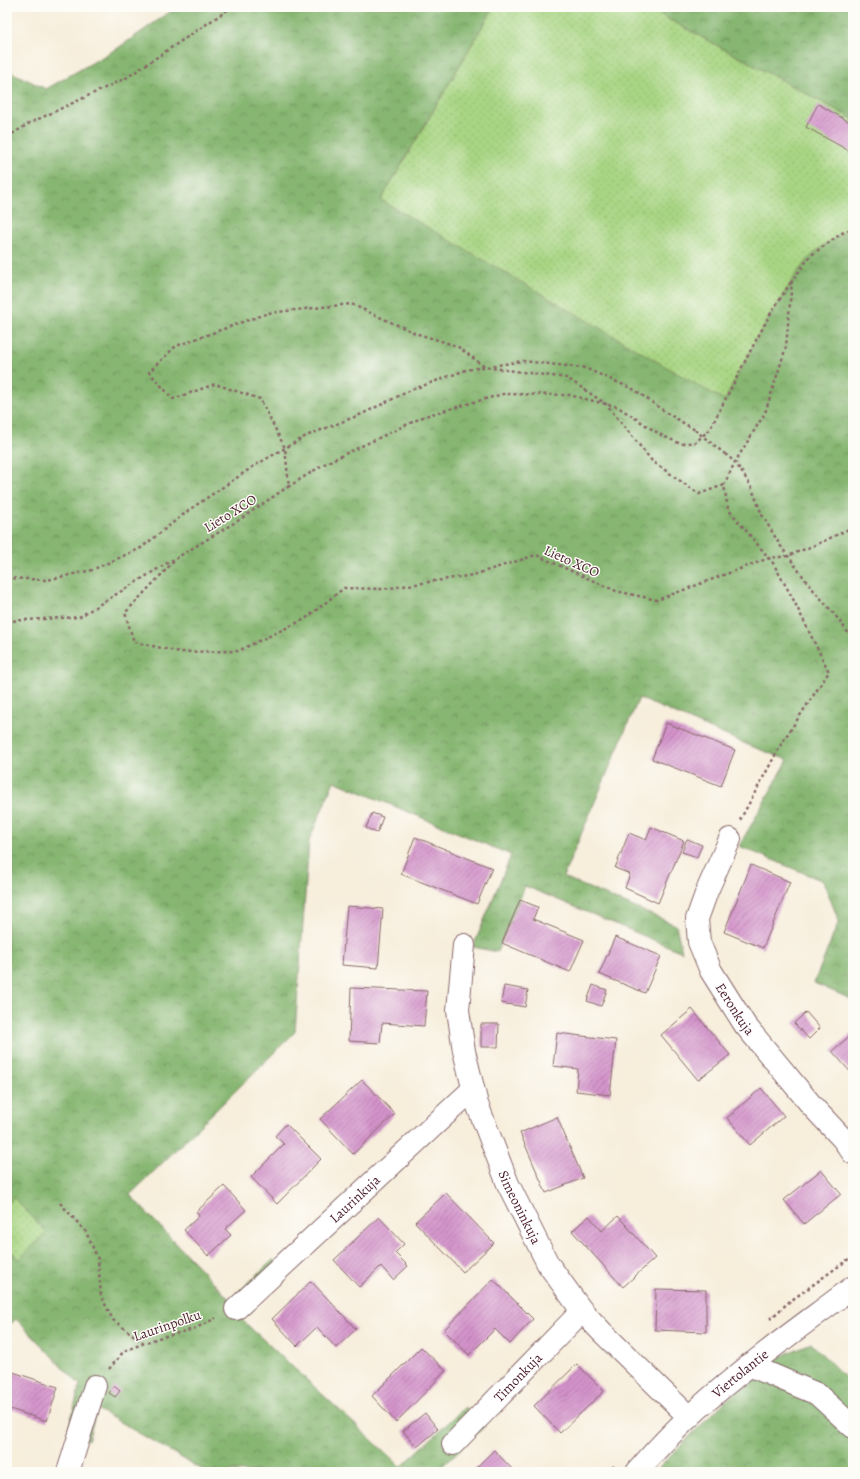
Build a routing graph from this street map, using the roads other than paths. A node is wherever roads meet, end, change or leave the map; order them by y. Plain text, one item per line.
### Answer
1 (730, 838) road end
2 (464, 945) dead end
3 (473, 1089) junction
4 (853, 1153) edge
5 (853, 1287) edge
6 (236, 1308) road end
7 (582, 1311) junction
8 (749, 1365) junction
9 (95, 1386) road end
10 (689, 1417) junction
11 (853, 1427) edge
12 (453, 1444) dead end
13 (68, 1472) edge
14 (637, 1472) edge

1 - 4 street, Eeronkuja
2 - 3 street, Simeoninkuja
3 - 6 street, Laurinkuja
3 - 7 street, Simeoninkuja
5 - 8 street, Viertolantie
7 - 10 street, Simeoninkuja
7 - 12 street, Timonkuja
8 - 10 street, Viertolantie
8 - 11 street
9 - 13 street
10 - 14 street, Viertolantie

